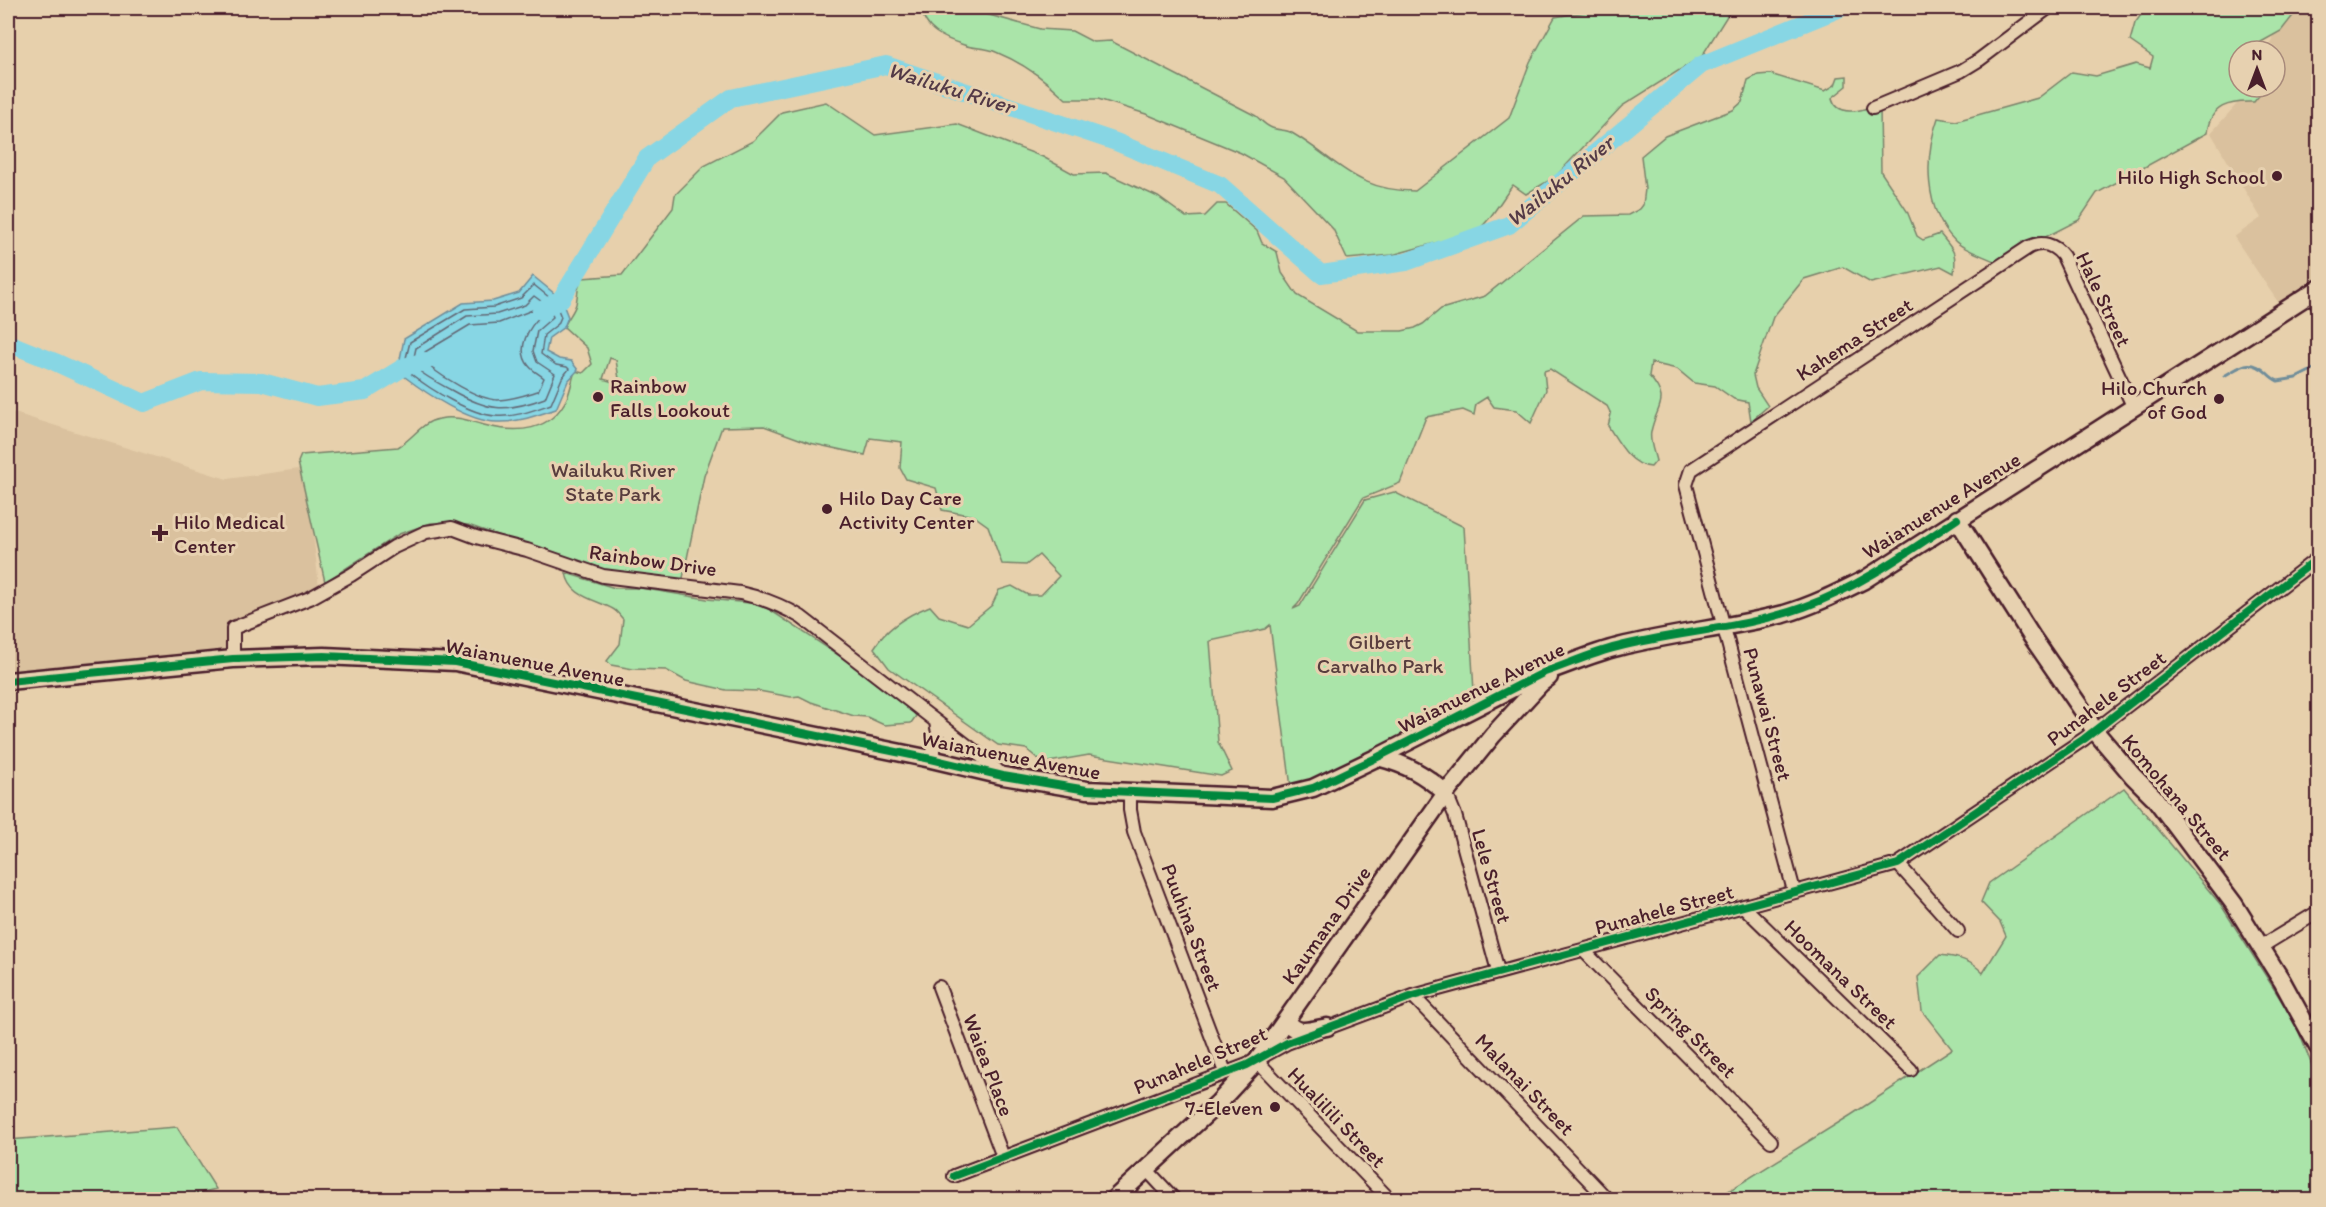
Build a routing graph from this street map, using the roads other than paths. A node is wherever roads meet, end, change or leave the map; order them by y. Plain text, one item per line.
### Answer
1 (2048, 8) edge
2 (1873, 108) dead end
3 (2048, 244) joint
4 (2316, 296) edge
5 (2134, 408) junction
6 (1687, 477) joint
7 (1957, 519) junction
8 (2319, 558) edge
9 (1724, 627) junction
10 (233, 659) junction
11 (1564, 666) junction
12 (8, 681) edge
13 (936, 722) junction
14 (2094, 730) junction
15 (1378, 757) junction
16 (932, 759) junction
17 (1002, 776) junction
18 (1446, 793) junction
19 (1130, 794) junction
20 (1898, 864) junction
21 (1794, 891) junction
22 (1744, 907) junction
23 (2319, 912) edge
24 (1958, 931) dead end
25 (2262, 946) junction
26 (1583, 950) junction
27 (1498, 971) junction
28 (939, 987) dead end
29 (1413, 996) junction
30 (1286, 1020) junction
31 (1327, 1027) junction
32 (2319, 1047) edge
33 (1257, 1061) junction
34 (1911, 1070) dead end
35 (1226, 1072) junction
36 (1771, 1141) dead end
37 (1003, 1157) junction
38 (1147, 1170) junction
39 (954, 1176) dead end
40 (1113, 1200) edge
41 (1175, 1200) edge
42 (1389, 1200) edge
43 (1608, 1200) edge

1 - 2 street
3 - 5 street, Hale Street
3 - 6 street, Kahema Street
4 - 5 street, Waianuenue Avenue
5 - 7 street, Waianuenue Avenue
6 - 9 street, Punawai Street
7 - 9 street, Waianuenue Avenue
7 - 14 street, Komohana Street
8 - 14 street, Punahele Street
9 - 11 street, Waianuenue Avenue
9 - 21 street, Punawai Street
10 - 12 street, Waianuenue Avenue
10 - 13 street, Rainbow Drive
10 - 16 street, Waianuenue Avenue
11 - 15 street, Waianuenue Avenue
11 - 18 street, Kaumana Drive
13 - 16 street
13 - 17 street, Rainbow Drive
14 - 20 street, Punahele Street
14 - 25 street, Komohana Street
15 - 18 street
15 - 19 street, Waianuenue Avenue
16 - 17 street, Waianuenue Avenue
17 - 19 street, Waianuenue Avenue
18 - 27 street, Lele Street
18 - 30 street, Kaumana Drive
19 - 35 street, Puuhina Street
20 - 21 street, Punahele Street
20 - 24 street
21 - 22 street, Punahele Street
22 - 26 street, Punahele Street
22 - 34 street, Hoomana Street
23 - 25 street
25 - 32 street, Komohana Street
26 - 27 street, Punahele Street
26 - 36 street, Spring Street
27 - 29 street, Punahele Street
28 - 37 street, Waiea Place
29 - 31 street, Punahele Street
29 - 43 street, Malanai Street
30 - 31 street
30 - 33 street, Kaumana Drive
31 - 33 street, Punahele Street
33 - 35 street, Punahele Street
33 - 38 street, Kaumana Drive
33 - 42 street, Hualilili Street
35 - 37 street, Punahele Street
37 - 39 street, Punahele Street
38 - 40 street, Kaumana Drive
38 - 41 street

